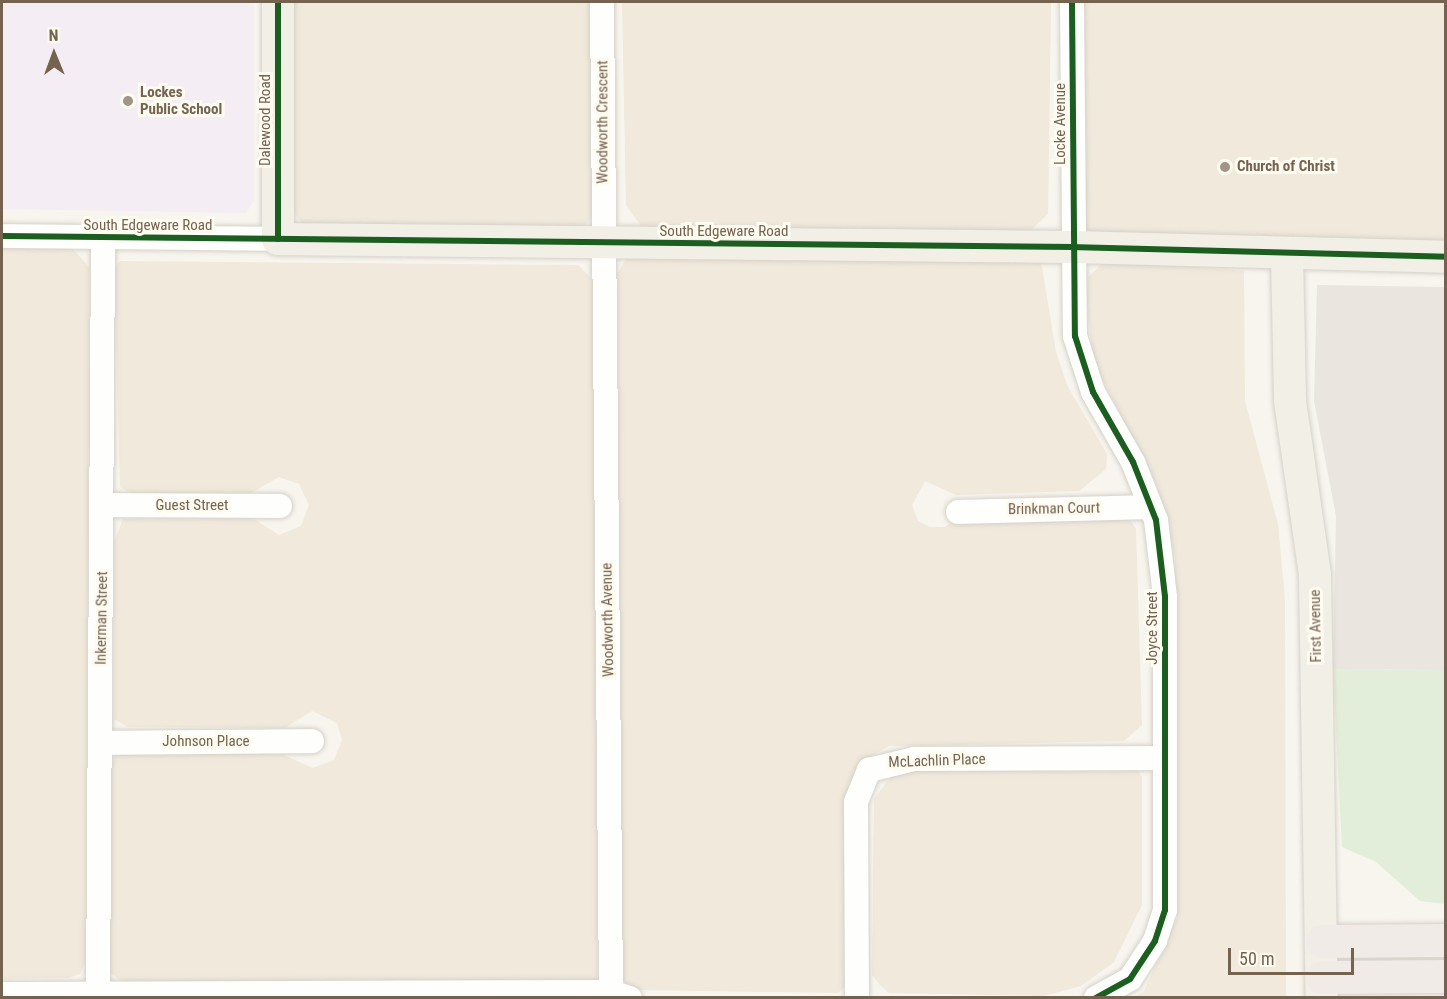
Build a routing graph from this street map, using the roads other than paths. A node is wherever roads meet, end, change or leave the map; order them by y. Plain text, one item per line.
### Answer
1 (278, 2) edge
2 (603, 2) edge
3 (1072, 2) edge
4 (2, 236) edge
5 (103, 238) junction
6 (278, 239) junction
7 (604, 243) junction
8 (1073, 247) junction
9 (1287, 256) junction
10 (1446, 256) edge
11 (103, 505) junction
12 (280, 506) dead end
13 (1150, 507) junction
14 (958, 512) dead end
15 (312, 741) dead end
16 (101, 743) junction
17 (1165, 758) junction
18 (1446, 940) edge
19 (1322, 941) junction
20 (1446, 976) edge
21 (1322, 987) edge
22 (1446, 989) edge
23 (2, 994) edge
24 (98, 996) edge
25 (617, 996) edge
26 (856, 998) edge
27 (1096, 998) edge
28 (1426, 998) edge

1 - 6 main road, Dalewood Road
2 - 7 street, Woodworth Crescent
3 - 8 street, Locke Avenue
4 - 5 street, South Edgeware Road
5 - 6 street, South Edgeware Road
5 - 11 street, Inkerman Street
6 - 7 main road, South Edgeware Road
7 - 8 main road, South Edgeware Road
7 - 25 street, Woodworth Avenue
8 - 9 main road, South Edgeware Road
8 - 13 street, Joyce Street
9 - 10 main road, South Edgeware Road
9 - 19 main road, First Avenue
11 - 12 street, Guest Street
11 - 16 street, Inkerman Street
13 - 14 street, Brinkman Court
13 - 17 street, Joyce Street
15 - 16 street, Johnson Place
16 - 24 street, Inkerman Street
17 - 26 street, McLachlin Place
17 - 27 street, Joyce Street
18 - 19 highway
19 - 21 main road, First Avenue
20 - 21 highway
22 - 28 highway
23 - 24 street
24 - 25 street

